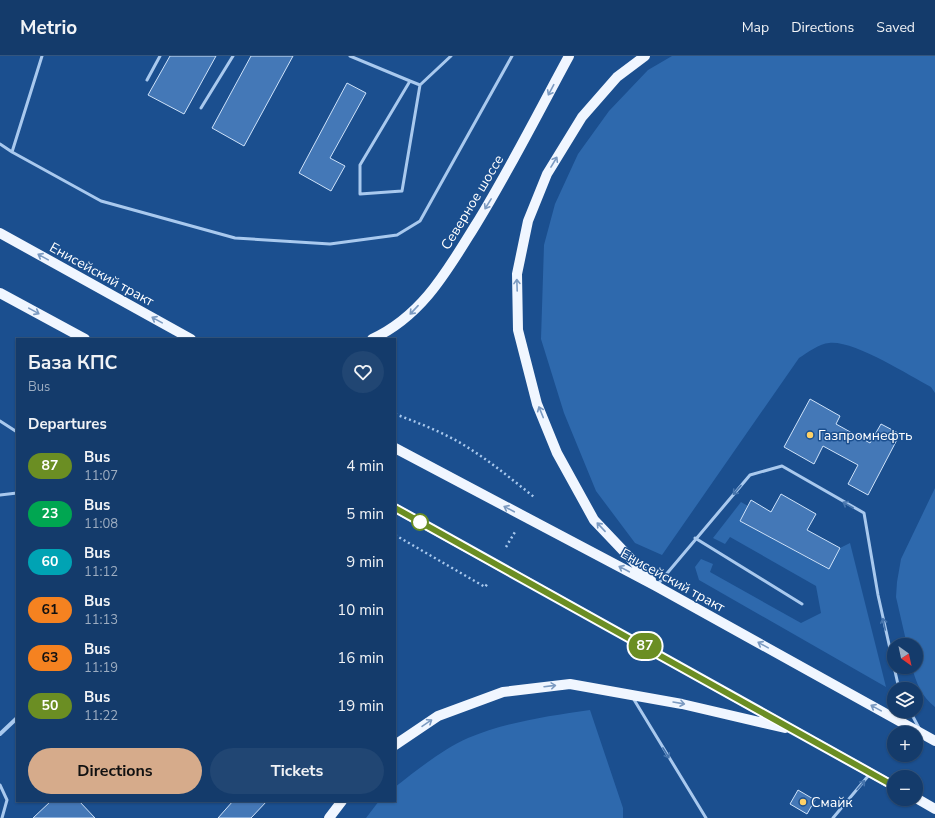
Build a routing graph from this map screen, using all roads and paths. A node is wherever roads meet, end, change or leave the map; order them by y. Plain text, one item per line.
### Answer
1 (42, 56) edge
2 (160, 56) edge
3 (233, 56) edge
4 (350, 56) edge
5 (451, 56) edge
6 (512, 56) edge
7 (569, 56) edge
8 (645, 56) edge
9 (147, 80) dead end
10 (410, 81) junction
11 (420, 85) junction
12 (201, 108) dead end
13 (0, 144) edge
14 (12, 152) junction
15 (0, 233) edge
16 (0, 293) edge
17 (83, 338) edge
18 (189, 338) edge
19 (374, 338) edge
20 (396, 414) edge
21 (0, 421) edge
22 (16, 431) edge
23 (396, 449) edge
24 (16, 493) edge
25 (0, 495) edge
26 (534, 497) dead end
27 (396, 509) edge
28 (515, 532) dead end
29 (396, 536) edge
30 (695, 538) junction
31 (506, 547) dead end
32 (488, 583) dead end
33 (656, 586) junction
34 (802, 604) dead end
35 (898, 682) edge
36 (632, 696) junction
37 (16, 719) edge
38 (909, 726) edge
39 (796, 730) junction
40 (0, 734) edge
41 (923, 734) edge
42 (935, 741) edge
43 (396, 744) edge
44 (871, 774) junction
45 (887, 782) edge
46 (0, 785) edge
47 (341, 802) edge
48 (923, 802) edge
49 (935, 809) edge
50 (2, 818) edge
51 (328, 818) edge
52 (706, 818) edge
53 (833, 818) edge

1 - 14 lane
2 - 9 lane
3 - 12 lane
4 - 10 lane
5 - 11 lane
6 - 14 lane
7 -> 19 main road, Северное шоссе
33 -> 8 main road
10 - 11 lane
10 - 11 lane
13 - 14 lane
18 -> 15 main road, Енисейский тракт
16 -> 17 main road
20 - 26 path
21 - 22 lane
33 -> 23 main road, Енисейский тракт
24 - 25 lane
27 - 39 main road
28 - 31 path
29 - 32 path
30 - 33 lane
30 - 34 lane
35 -> 30 lane
38 -> 33 main road, Енисейский тракт
36 -> 39 main road
43 -> 36 main road
36 -> 52 lane
37 - 40 street
39 - 44 main road
41 - 42 main road, Енисейский тракт
44 - 45 main road
53 -> 44 lane
46 - 50 lane
47 - 51 main road
48 - 49 main road

